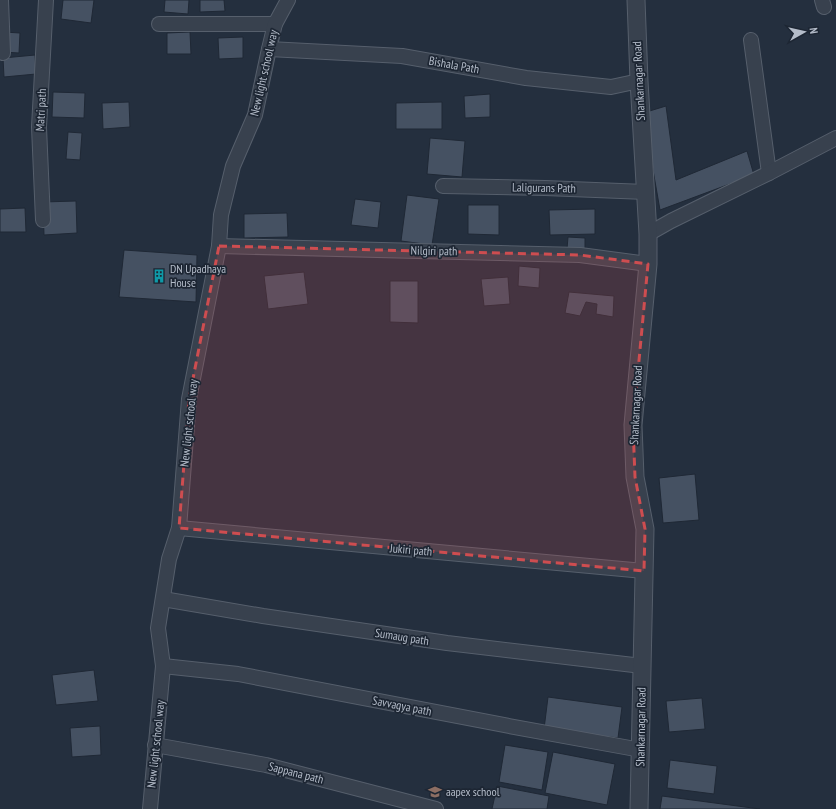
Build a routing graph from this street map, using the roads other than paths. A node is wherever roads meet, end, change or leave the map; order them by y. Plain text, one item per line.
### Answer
1 (1, 0) edge
2 (46, 0) edge
3 (288, 0) edge
4 (636, 0) edge
5 (159, 24) dead end
6 (275, 24) junction
7 (751, 40) dead end
8 (269, 48) junction
9 (2, 53) dead end
10 (639, 81) junction
11 (836, 138) edge
12 (769, 173) junction
13 (443, 186) dead end
14 (646, 192) junction
15 (43, 220) dead end
16 (648, 234) junction
17 (219, 246) junction
18 (648, 264) junction
19 (179, 528) junction
20 (644, 571) junction
21 (163, 599) junction
22 (163, 666) junction
23 (642, 666) junction
24 (155, 745) junction
25 (641, 750) junction
26 (150, 809) edge
27 (436, 809) edge
28 (639, 809) edge

1 - 9 street
2 - 15 street, Matri path
3 - 6 street, New light school way
4 - 10 street, Shankarnagar Road
5 - 6 street
6 - 8 street, New light school way
7 - 12 street
8 - 10 street, Bishala Path
8 - 17 street, New light school way
10 - 14 street, Shankarnagar Road
11 - 12 street
12 - 16 street
13 - 14 street, Laligurans Path
14 - 16 street, Shankarnagar Road
16 - 18 street, Shankarnagar Road
17 - 18 street, Nilgiri path
17 - 19 street, New light school way
18 - 20 street, Shankarnagar Road
19 - 20 street, Jukiri path
19 - 21 street, New light school way
20 - 23 street, Shankarnagar Road
21 - 22 street, New light school way
21 - 23 street, Sumaug path
22 - 24 street, New light school way
22 - 25 street, Savvagya path
23 - 25 street, Shankarnagar Road
24 - 26 street, New light school way
24 - 27 street, Sappana path
25 - 28 street, Shankarnagar Road

